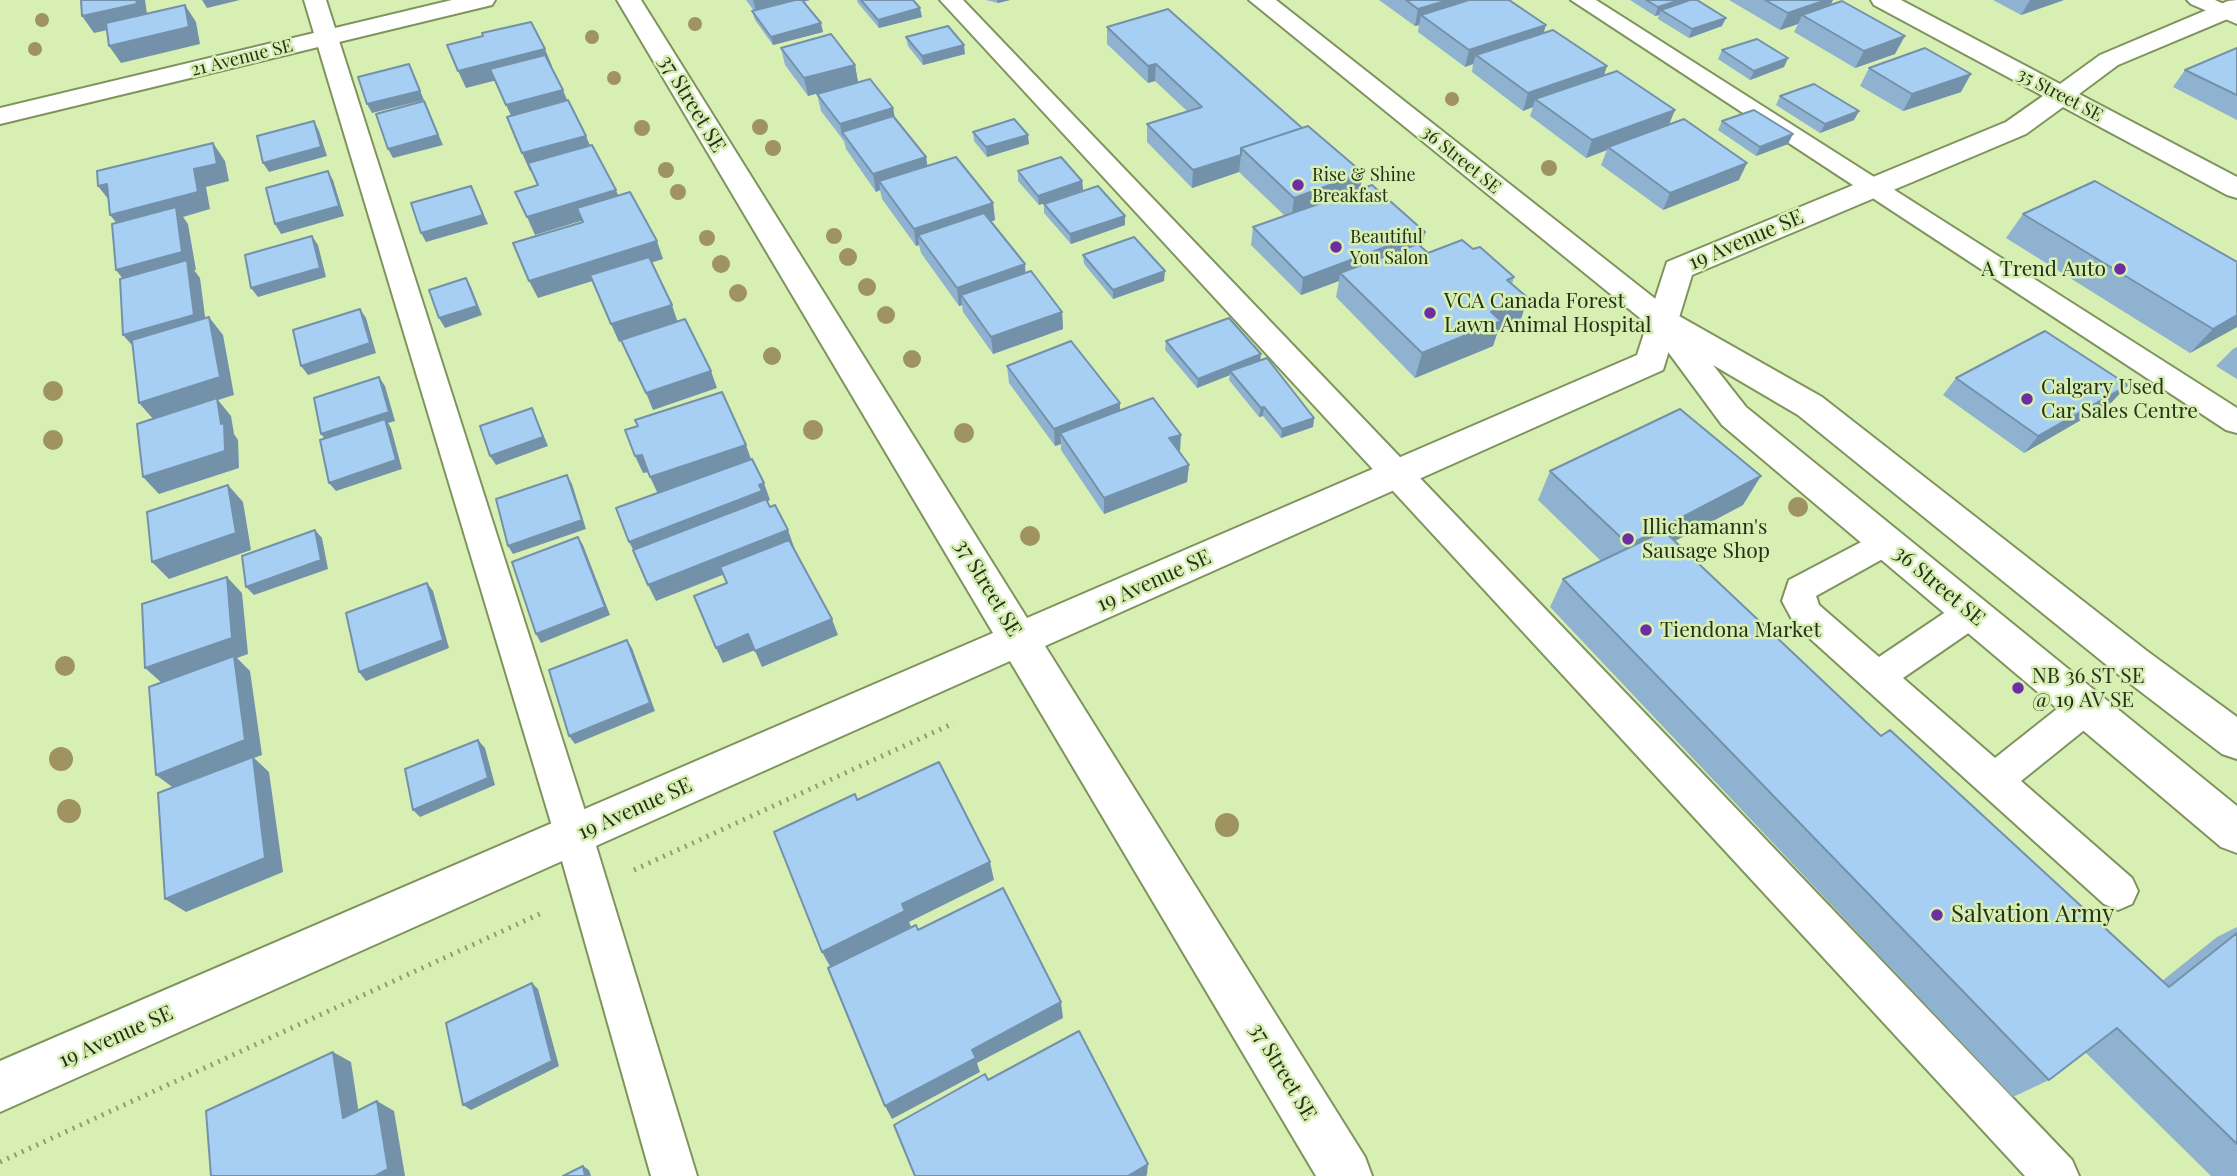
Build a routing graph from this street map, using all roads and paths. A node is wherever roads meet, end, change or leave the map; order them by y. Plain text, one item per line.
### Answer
1 (315, 0) edge
2 (483, 0) edge
3 (629, 0) edge
4 (951, 0) edge
5 (1261, 0) edge
6 (1582, 0) edge
7 (1884, 0) edge
8 (2198, 0) edge
9 (2233, 12) edge
10 (327, 38) junction
11 (2059, 94) junction
12 (0, 116) edge
13 (1872, 188) junction
14 (2237, 189) edge
15 (1661, 320) junction
16 (2237, 422) edge
17 (1396, 475) junction
18 (1886, 542) junction
19 (1971, 612) junction
20 (1019, 640) junction
21 (1877, 677) junction
22 (2085, 708) junction
23 (2237, 741) edge
24 (1994, 781) junction
25 (2237, 833) edge
26 (574, 836) junction
27 (2118, 891) dead end
28 (0, 1087) edge
29 (674, 1176) edge
30 (1346, 1176) edge
31 (2056, 1176) edge

1 - 10 lane
2 - 10 street, 21 Avenue SE
3 - 20 street, 37 Street SE
4 - 17 lane
5 - 15 street, 36 Street SE
6 - 13 lane
7 - 11 street, 35 Street SE
8 - 9 lane
9 - 11 street, 19 Avenue SE
10 - 12 street, 21 Avenue SE
10 - 26 lane
11 - 13 street, 19 Avenue SE
11 - 14 street, 35 Street SE
13 - 15 street, 19 Avenue SE
13 - 16 lane
15 - 17 street, 19 Avenue SE
15 - 18 street, 36 Street SE
15 - 23 street, 36 Street SE
17 - 20 street, 19 Avenue SE
17 - 31 lane
18 - 19 street, 36 Street SE
18 - 21 lane
19 - 21 lane
19 - 22 street, 36 Street SE
20 - 26 street, 19 Avenue SE
20 - 30 street, 37 Street SE
21 - 24 lane
22 - 24 lane
22 - 25 street, 36 Street SE
24 - 27 lane
26 - 28 street, 19 Avenue SE
26 - 29 lane

